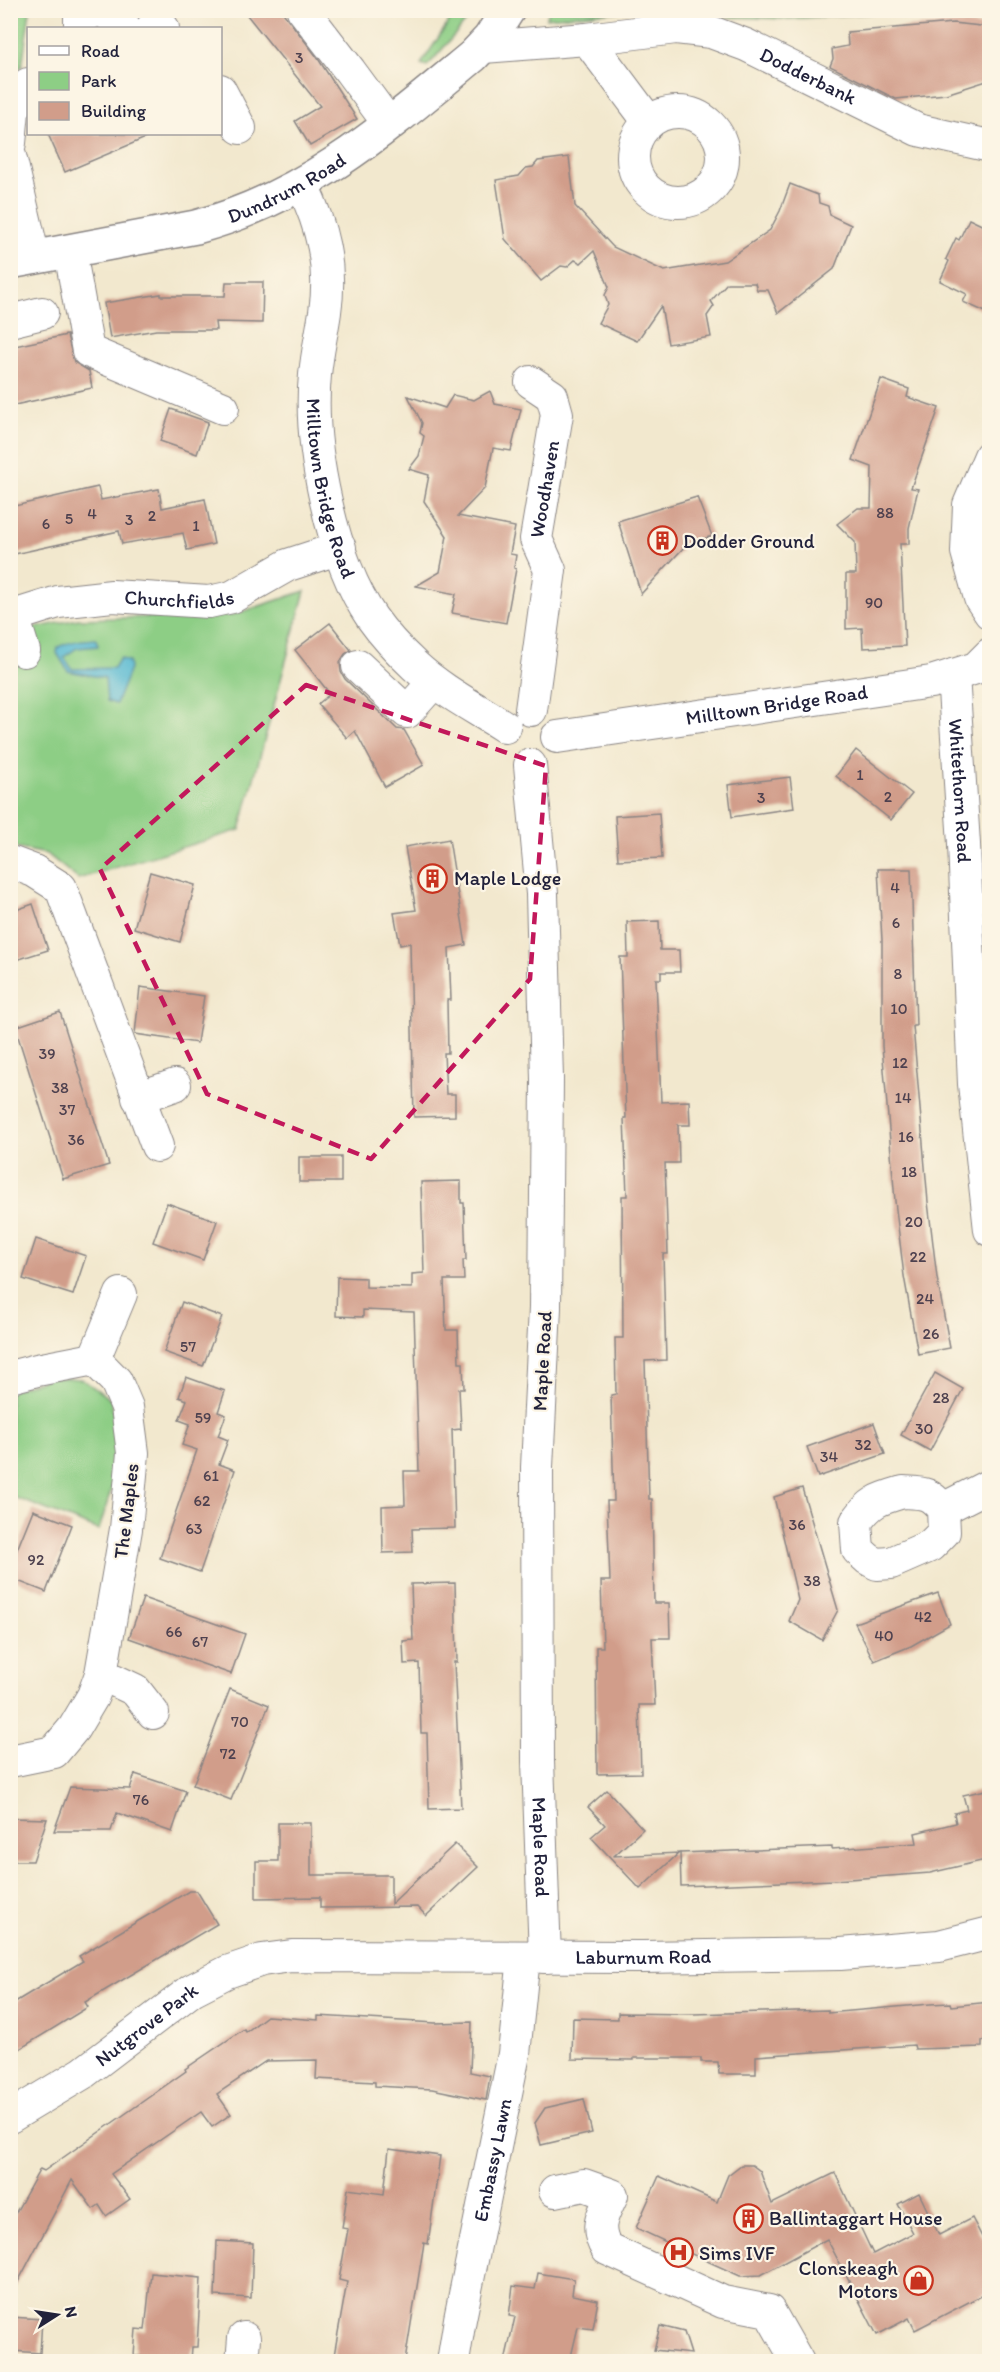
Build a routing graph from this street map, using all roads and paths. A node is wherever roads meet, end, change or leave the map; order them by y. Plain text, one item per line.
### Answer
1 (98, 10) edge
2 (103, 10) edge
3 (303, 10) edge
4 (508, 10) edge
5 (80, 27) edge
6 (124, 27) edge
7 (587, 39) junction
8 (483, 47) junction
9 (27, 86) edge
10 (222, 94) edge
11 (649, 122) dead end
12 (388, 124) junction
13 (240, 128) dead end
14 (10, 143) edge
15 (990, 146) edge
16 (10, 156) edge
17 (302, 185) junction
18 (70, 251) junction
19 (22, 260) edge
20 (42, 313) dead end
21 (10, 321) edge
22 (531, 382) dead end
23 (223, 408) dead end
24 (990, 456) edge
25 (340, 548) junction
26 (990, 613) edge
27 (12, 616) edge
28 (24, 651) dead end
29 (990, 654) edge
30 (358, 666) dead end
31 (954, 675) junction
32 (434, 682) junction
33 (531, 710) junction
34 (505, 727) junction
35 (557, 737) junction
36 (530, 765) junction
37 (10, 862) edge
38 (175, 1085) dead end
39 (138, 1098) junction
40 (157, 1146) dead end
41 (990, 1230) edge
42 (121, 1294) dead end
43 (94, 1359) junction
44 (10, 1377) edge
45 (990, 1485) edge
46 (943, 1509) dead end
47 (101, 1674) junction
48 (153, 1713) dead end
49 (10, 1761) edge
50 (990, 1933) edge
51 (292, 1956) joint
52 (534, 1957) junction
53 (10, 2117) edge
54 (555, 2191) dead end
55 (453, 2361) edge
56 (798, 2361) edge

1 - 5 street
2 - 6 street
3 - 12 street
4 - 8 main road, Dundrum Road
7 - 8 street, Dodderbank
7 - 11 street
7 - 15 street, Dodderbank
8 - 12 main road, Dundrum Road
9 - 14 street
10 - 13 street
12 - 17 main road, Dundrum Road
16 - 19 street
17 - 18 main road, Dundrum Road
17 - 25 street, Milltown Bridge Road
18 - 19 main road, Dundrum Road
18 - 23 street
20 - 21 street
22 - 33 street, Woodhaven
24 - 26 street
25 - 27 street, Churchfields
25 - 32 street, Milltown Bridge Road
27 - 28 street
29 - 31 street, Milltown Bridge Road
30 - 32 street
31 - 35 street, Milltown Bridge Road
31 - 41 street, Whitethorn Road
32 - 34 street, Milltown Bridge Road
33 - 34 street
33 - 35 street
34 - 36 street
35 - 36 street
36 - 52 street, Maple Road
37 - 39 street
38 - 39 street
39 - 40 street
42 - 43 street
43 - 44 street
43 - 47 street, The Maples
45 - 46 street
47 - 48 street
47 - 49 street, The Maples
50 - 52 street, Laburnum Road
51 - 52 street, Laburnum Road
51 - 53 street, Nutgrove Park
52 - 55 street, Embassy Lawn
54 - 56 street

